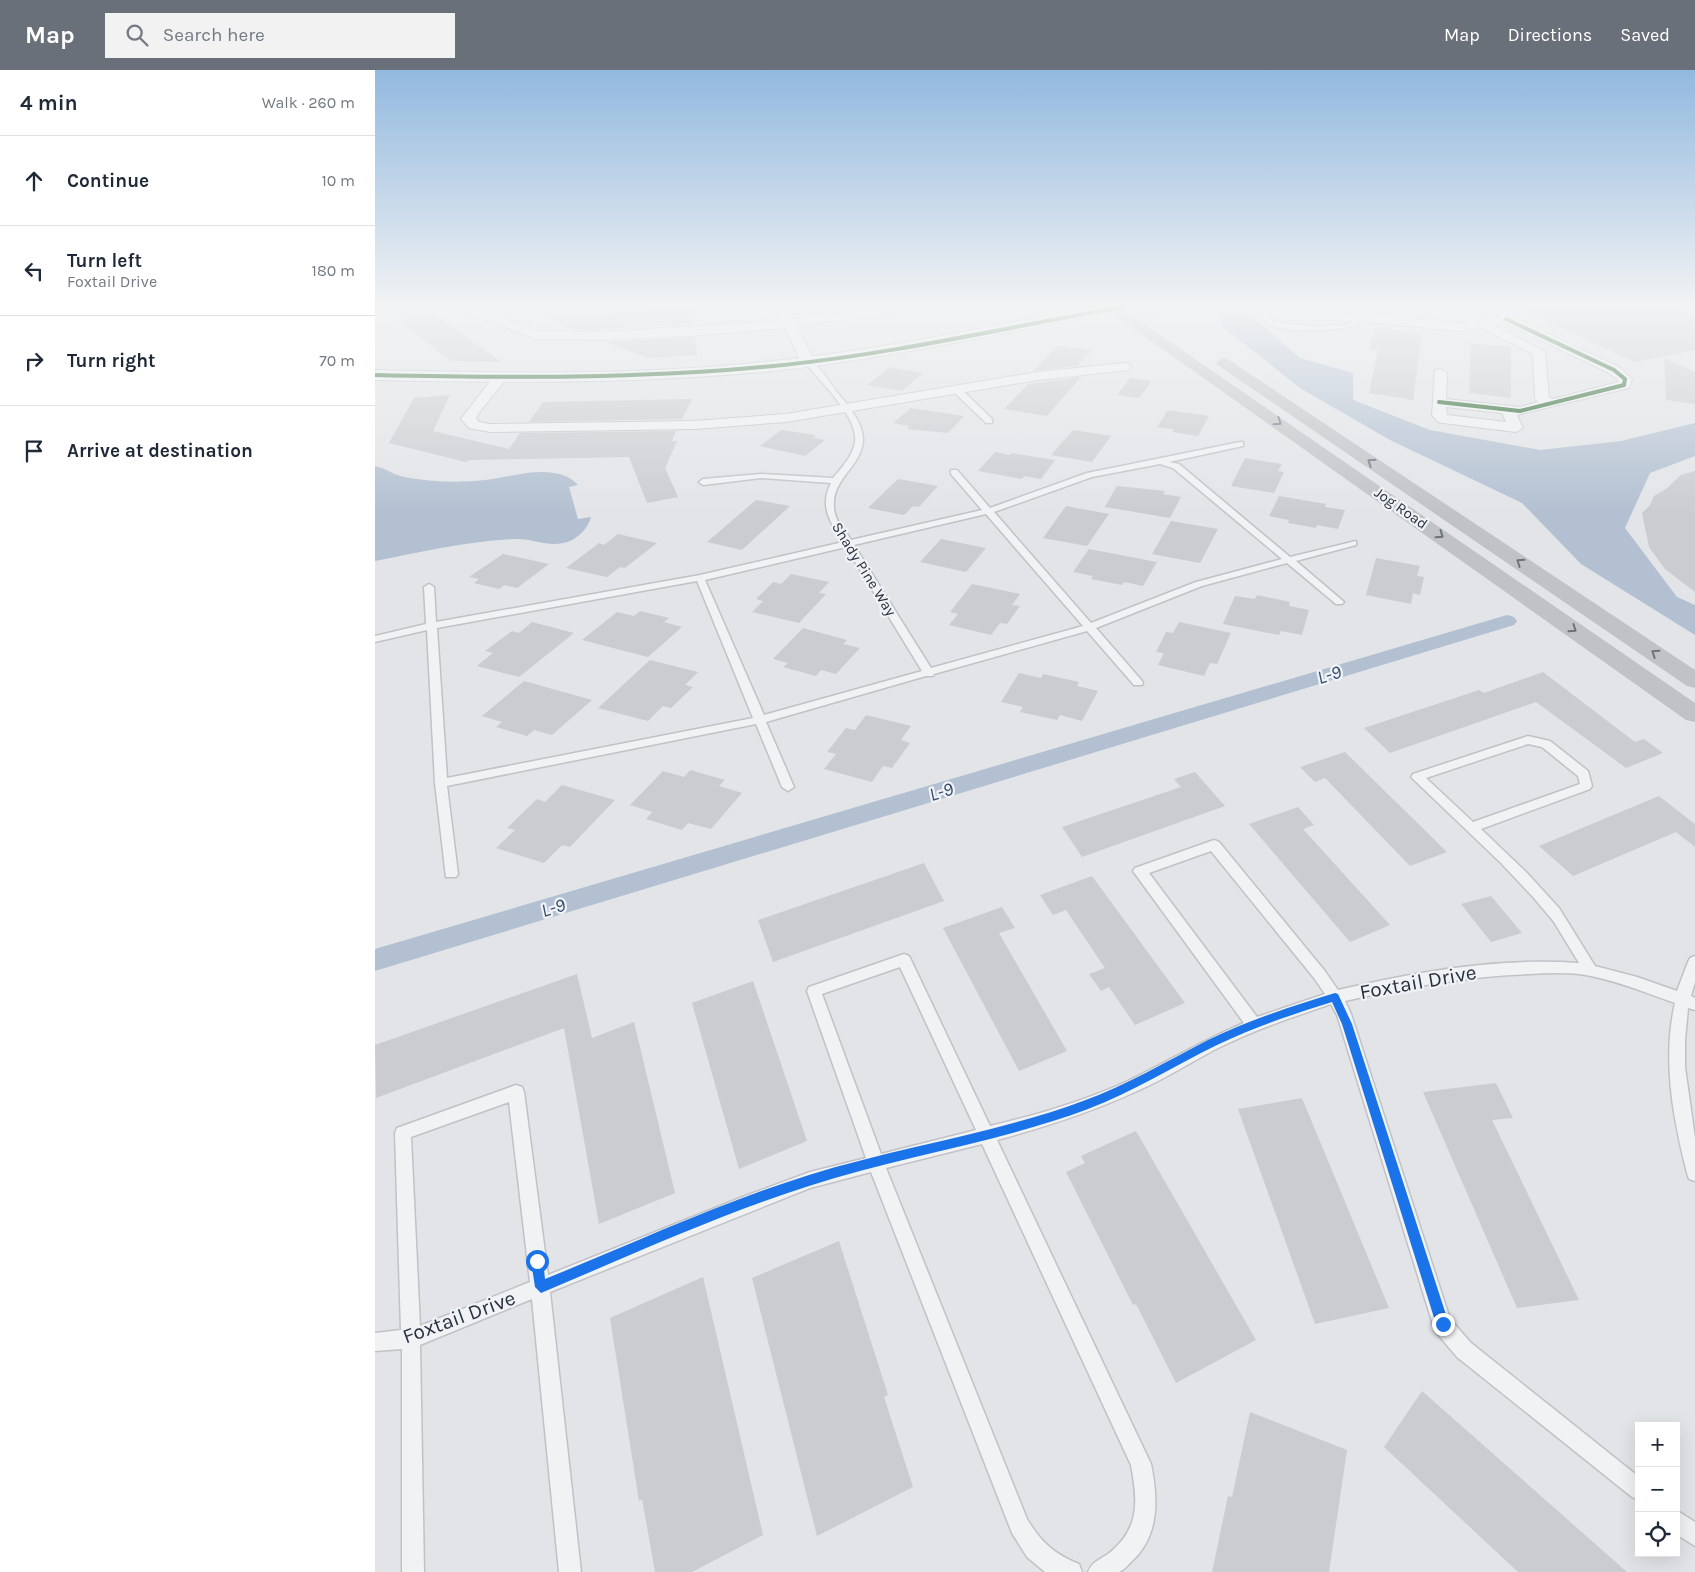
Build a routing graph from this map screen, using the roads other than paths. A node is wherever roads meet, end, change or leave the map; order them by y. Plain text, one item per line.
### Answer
1 (671, 374) edge
2 (818, 374) edge
3 (1056, 374) edge
4 (1219, 374) edge
5 (1241, 374) edge
6 (1439, 374) edge
7 (1540, 374) edge
8 (1619, 374) edge
9 (375, 375) edge
10 (499, 379) junction
11 (957, 390) junction
12 (1552, 403) junction
13 (845, 409) junction
14 (989, 421) dead end
15 (1240, 444) dead end
16 (1160, 462) junction
17 (954, 472) dead end
18 (1397, 480) junction
19 (835, 481) junction
20 (703, 482) dead end
21 (1369, 486) junction
22 (989, 511) junction
23 (1353, 543) dead end
24 (848, 544) junction
25 (1290, 559) junction
26 (700, 578) junction
27 (429, 587) dead end
28 (1339, 602) dead end
29 (432, 626) junction
30 (1089, 627) junction
31 (375, 639) edge
32 (929, 674) junction
33 (1695, 681) edge
34 (1138, 683) dead end
35 (1695, 714) edge
36 (760, 720) junction
37 (441, 783) junction
38 (788, 787) dead end
39 (1470, 828) junction
40 (451, 874) dead end
41 (1695, 962) edge
42 (1590, 970) junction
43 (1335, 997) junction
44 (1688, 1001) edge
45 (1254, 1025) junction
46 (985, 1136) junction
47 (876, 1164) junction
48 (1695, 1173) edge
49 (541, 1287) junction
50 (411, 1339) junction
51 (375, 1342) edge
52 (1635, 1487) edge
53 (1680, 1523) edge
54 (1695, 1535) edge
55 (413, 1572) edge
56 (570, 1572) edge
57 (1071, 1572) edge
58 (1099, 1572) edge

1 - 10 street
2 - 13 lane, Shady Pine Way
3 - 11 street
4 -> 21 main road, Jog Road
18 -> 5 main road, Jog Road
6 - 12 street
7 - 12 street
8 - 12 street
9 - 10 street
10 - 13 street
11 - 13 street
11 - 14 lane
13 - 19 lane, Shady Pine Way
15 - 16 lane
16 - 22 lane
16 - 25 lane
17 - 22 lane
18 - 21 main road
33 -> 18 main road, Jog Road
19 - 20 lane
19 - 24 lane, Shady Pine Way
21 -> 35 main road, Jog Road
22 - 24 lane
22 - 30 lane
23 - 25 lane
24 - 26 lane
24 - 32 lane, Shady Pine Way
25 - 28 lane
25 - 30 lane
26 - 29 lane
26 - 36 lane
27 - 29 lane
29 - 31 lane
29 - 37 lane
30 - 32 lane
30 - 34 lane
32 - 36 lane
36 - 37 lane
36 - 38 lane
37 - 40 lane
39 - 39 lane
39 - 42 lane
41 - 44 lane
42 - 43 lane, Foxtail Drive
42 - 44 lane, Foxtail Drive
43 - 45 lane, Foxtail Drive
43 - 45 lane
43 - 52 lane
44 - 48 lane
45 - 46 lane, Foxtail Drive
46 - 47 lane, Foxtail Drive
46 - 47 lane
46 - 58 lane
47 - 49 lane, Foxtail Drive
47 - 57 lane
49 - 50 lane, Foxtail Drive
49 - 50 lane
49 - 56 lane
50 - 51 lane, Foxtail Drive
50 - 55 lane
53 - 54 lane

